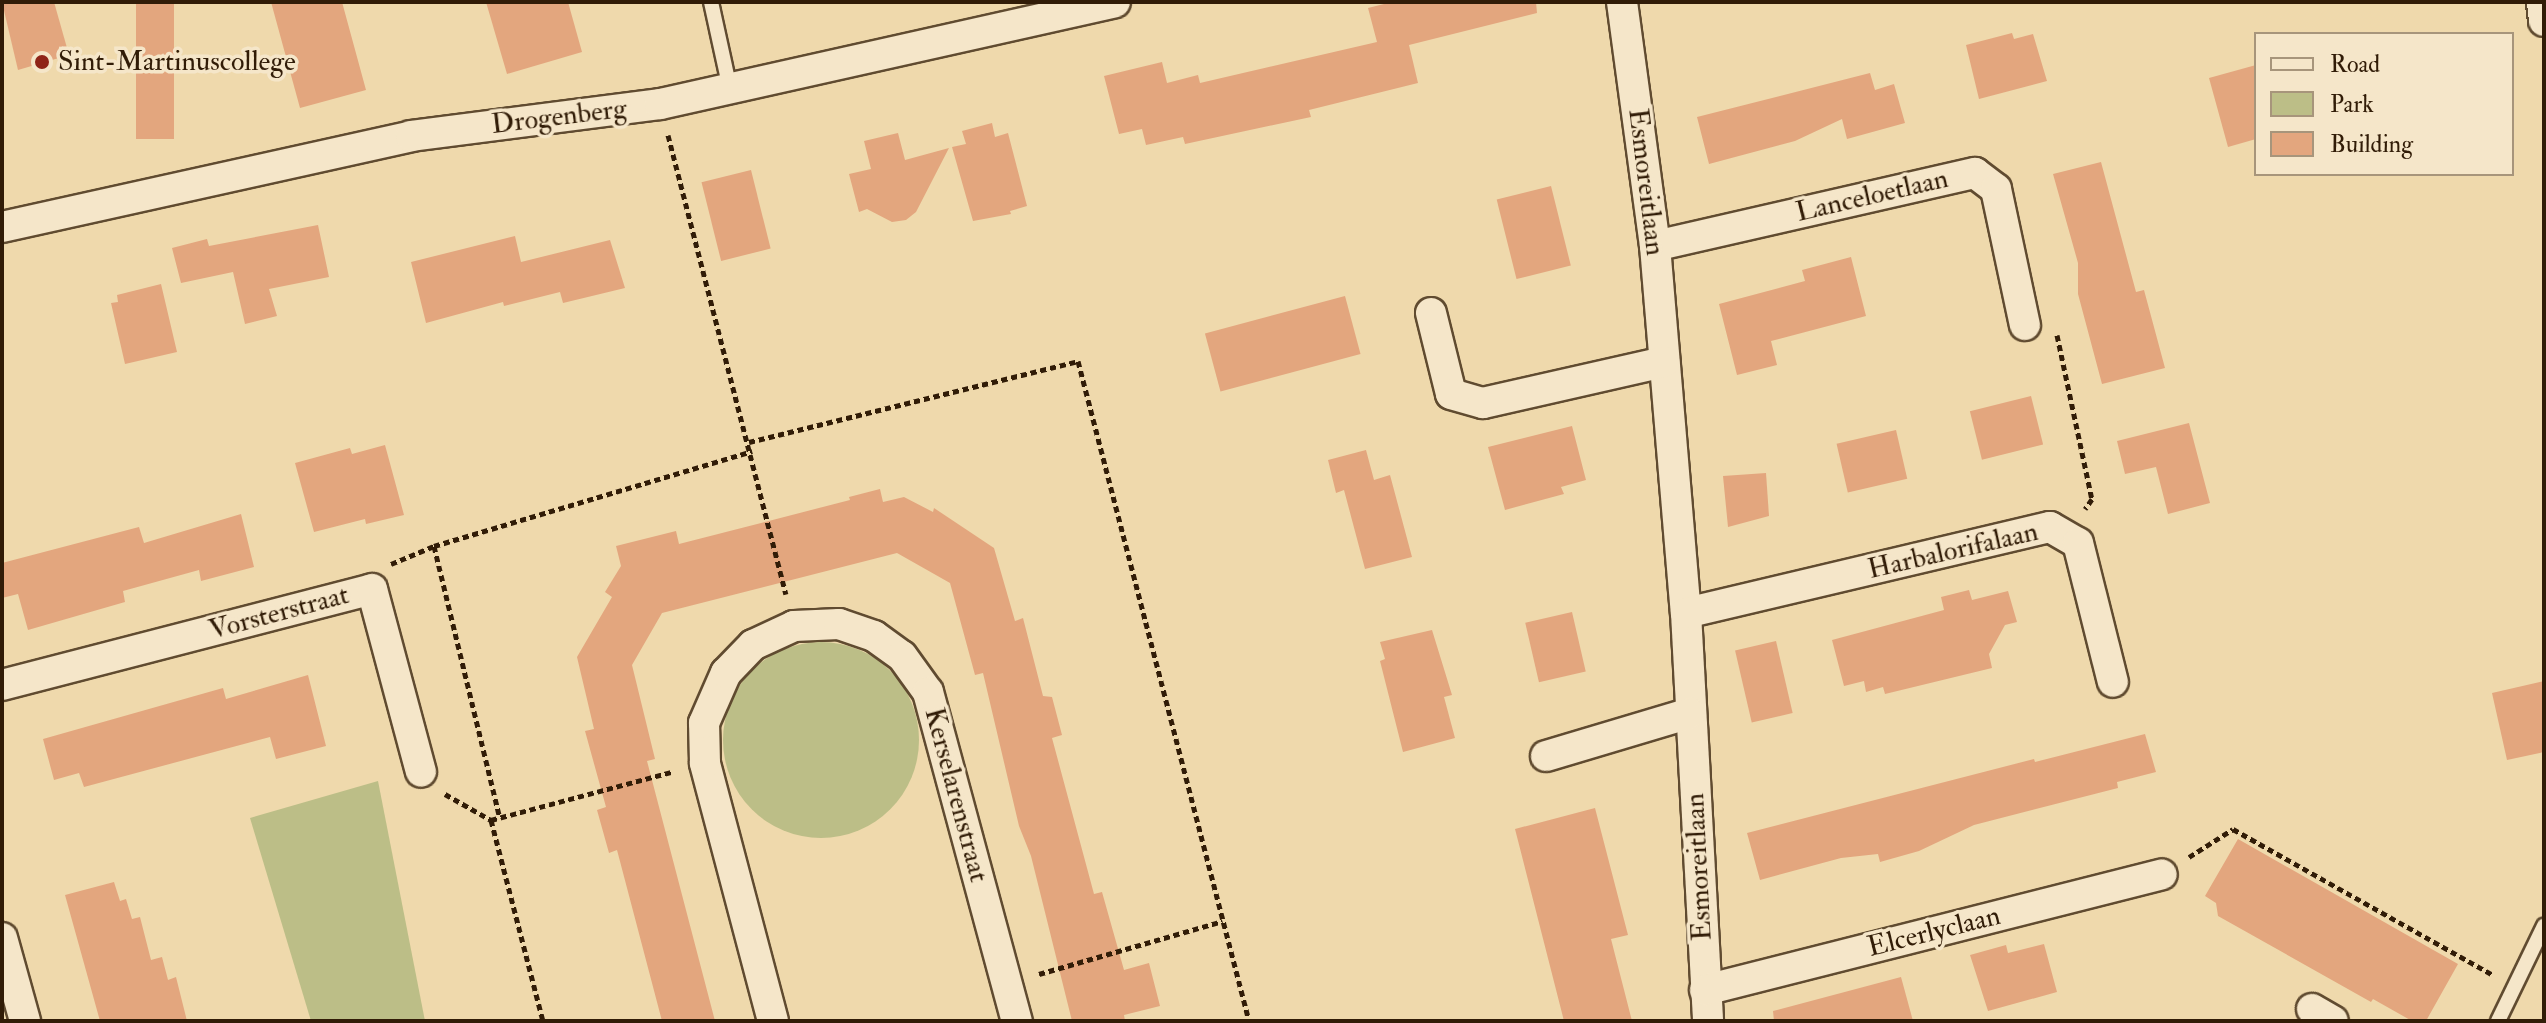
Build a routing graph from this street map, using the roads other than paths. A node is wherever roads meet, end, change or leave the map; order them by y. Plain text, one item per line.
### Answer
1 (711, 2) edge
2 (1115, 2) edge
3 (1622, 2) edge
4 (2542, 2) edge
5 (2544, 21) edge
6 (730, 89) junction
7 (2, 227) edge
8 (1655, 246) junction
9 (1431, 313) dead end
10 (2025, 325) road end
11 (1664, 362) junction
12 (1686, 613) junction
13 (2113, 682) dead end
14 (2, 685) edge
15 (1690, 713) junction
16 (1546, 756) dead end
17 (421, 772) road end
18 (2162, 874) road end
19 (2544, 926) edge
20 (2, 938) edge
21 (1705, 990) junction
22 (25, 1021) edge
23 (773, 1021) edge
24 (1017, 1021) edge
25 (1708, 1021) edge
26 (2498, 1021) edge

1 - 6 lane
2 - 6 street, Drogenberg
3 - 8 street, Esmoreitlaan
4 - 5 street
6 - 7 street, Drogenberg
8 - 10 street, Lanceloetlaan
8 - 11 street, Esmoreitlaan
9 - 11 street
11 - 12 street, Esmoreitlaan
12 - 13 street, Harbalorifalaan
12 - 15 street, Esmoreitlaan
14 - 17 street, Vorsterstraat
15 - 16 street
15 - 21 street, Esmoreitlaan
18 - 21 street, Elcerlyclaan
19 - 26 lane
20 - 22 street
21 - 25 street, Esmoreitlaan
23 - 24 street, Kerselarenstraat

